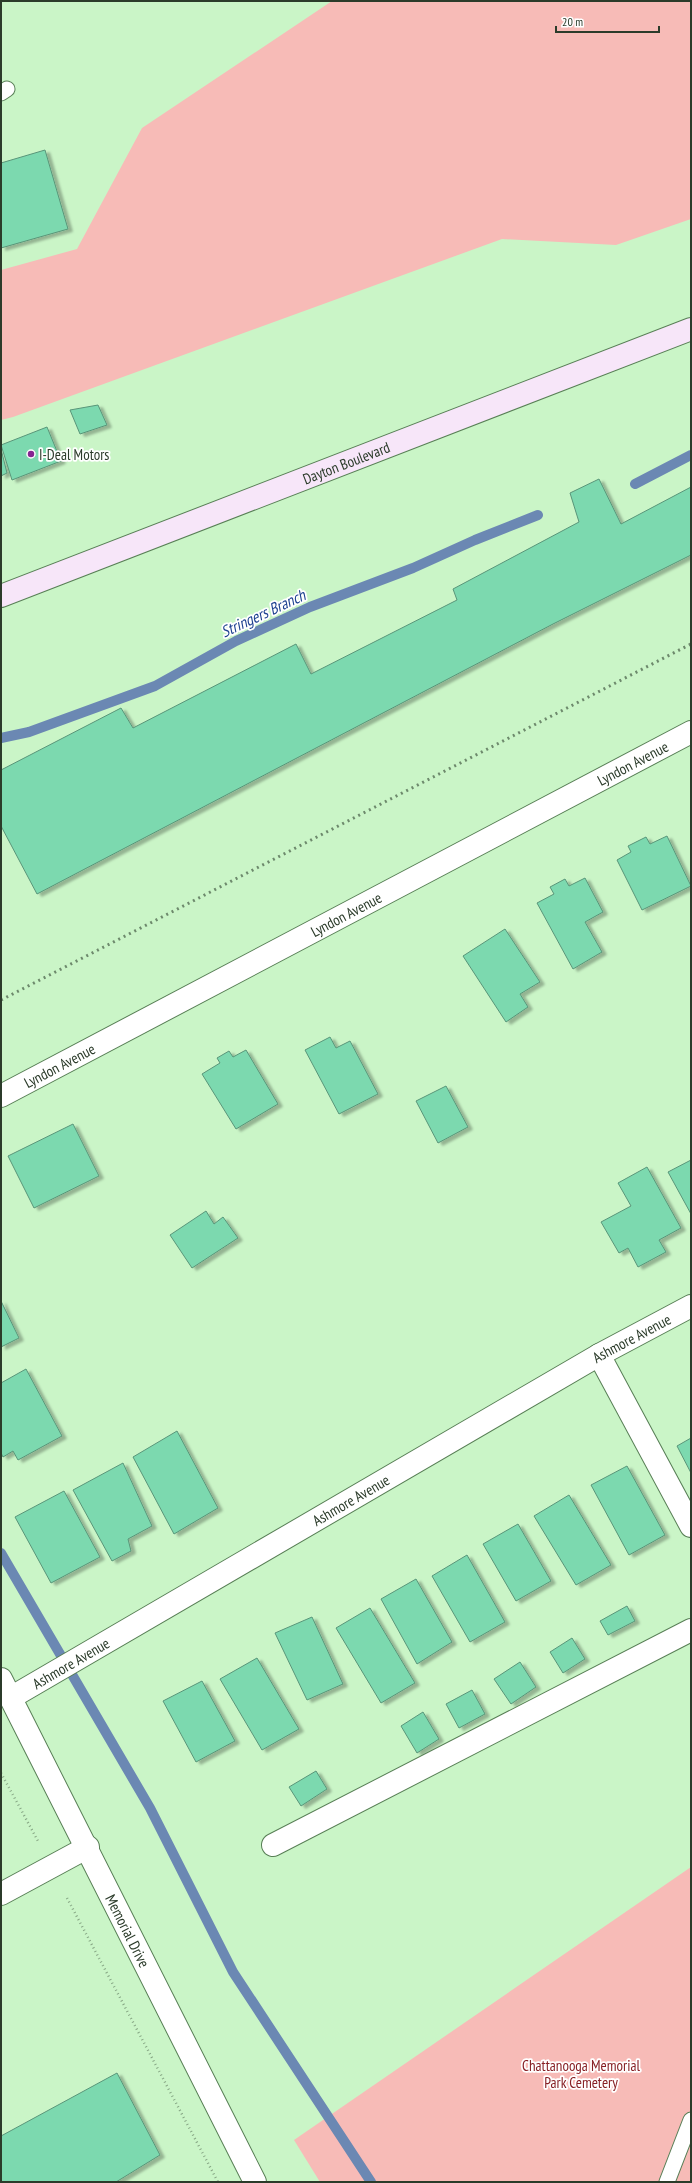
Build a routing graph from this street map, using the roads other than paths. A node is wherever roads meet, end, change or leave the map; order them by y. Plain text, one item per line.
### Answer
1 (691, 329) edge
2 (1, 596) edge
3 (691, 732) edge
4 (1, 1096) edge
5 (691, 1306) edge
6 (599, 1354) junction
7 (691, 1526) edge
8 (691, 1630) edge
9 (1, 1679) edge
10 (12, 1697) junction
11 (273, 1845) dead end
12 (88, 1847) junction
13 (1, 1894) edge
14 (691, 2120) edge
15 (255, 2182) edge
16 (667, 2182) edge

1 - 2 main road, Dayton Boulevard
3 - 4 street, Lyndon Avenue
5 - 6 street, Ashmore Avenue
6 - 7 street
6 - 10 street, Ashmore Avenue
8 - 11 street
9 - 10 street, Memorial Drive
10 - 12 street, Memorial Drive
12 - 13 street
12 - 15 street, Memorial Drive
14 - 16 lane

